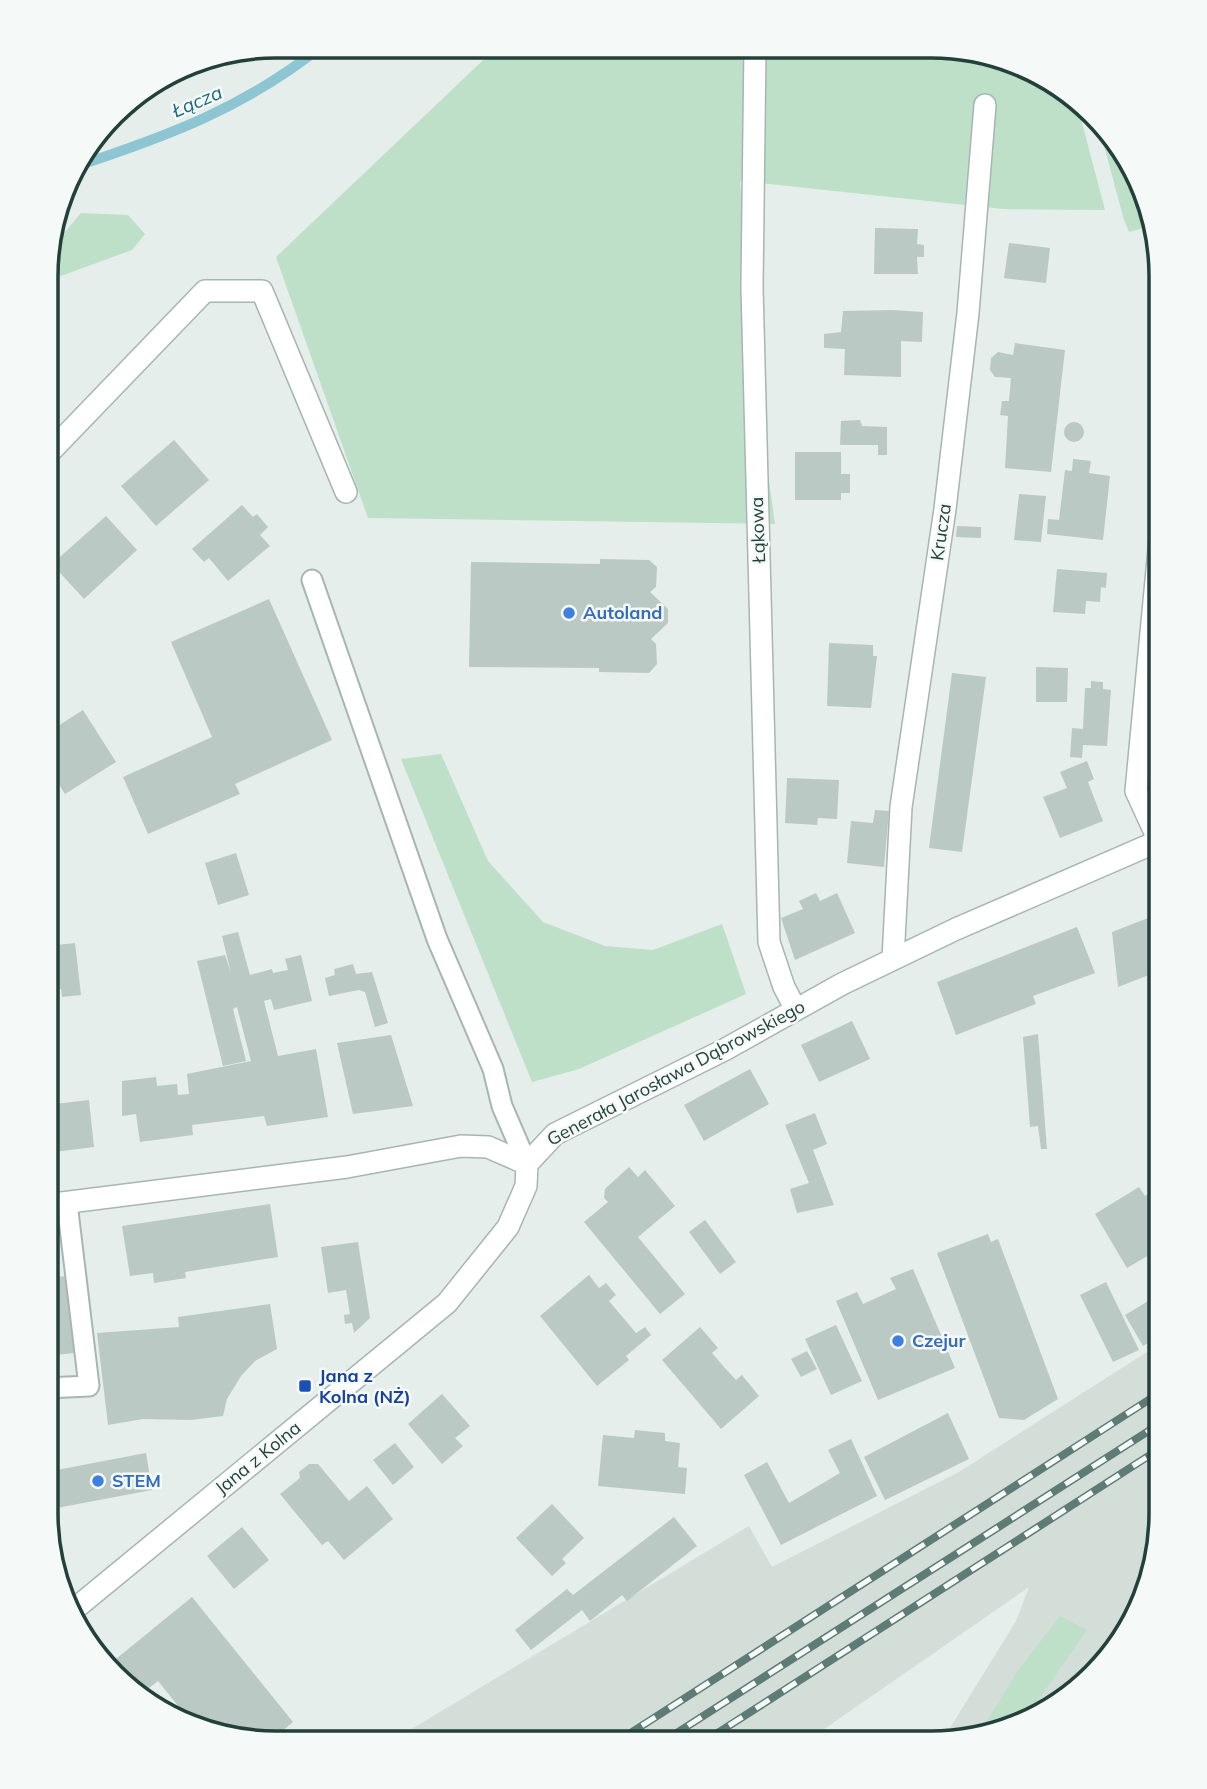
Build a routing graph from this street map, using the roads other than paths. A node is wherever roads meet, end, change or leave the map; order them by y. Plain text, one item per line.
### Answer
1 (755, 58) edge
2 (985, 105) dead end
3 (58, 444) edge
4 (346, 492) dead end
5 (312, 580) dead end
6 (1149, 654) edge
7 (1149, 818) edge
8 (1149, 846) edge
9 (893, 958) junction
10 (795, 1008) junction
11 (527, 1164) junction
12 (58, 1204) edge
13 (58, 1215) edge
14 (58, 1387) edge
15 (79, 1606) edge

1 - 10 street, Łąkowa
2 - 9 street, Krucza
3 - 4 street
5 - 11 lane
6 - 7 street
8 - 9 street, Generała Jarosława Dąbrowskiego
9 - 10 street, Generała Jarosława Dąbrowskiego
10 - 11 street, Generała Jarosława Dąbrowskiego
11 - 12 street
11 - 15 street, Jana z Kolna
13 - 14 lane

